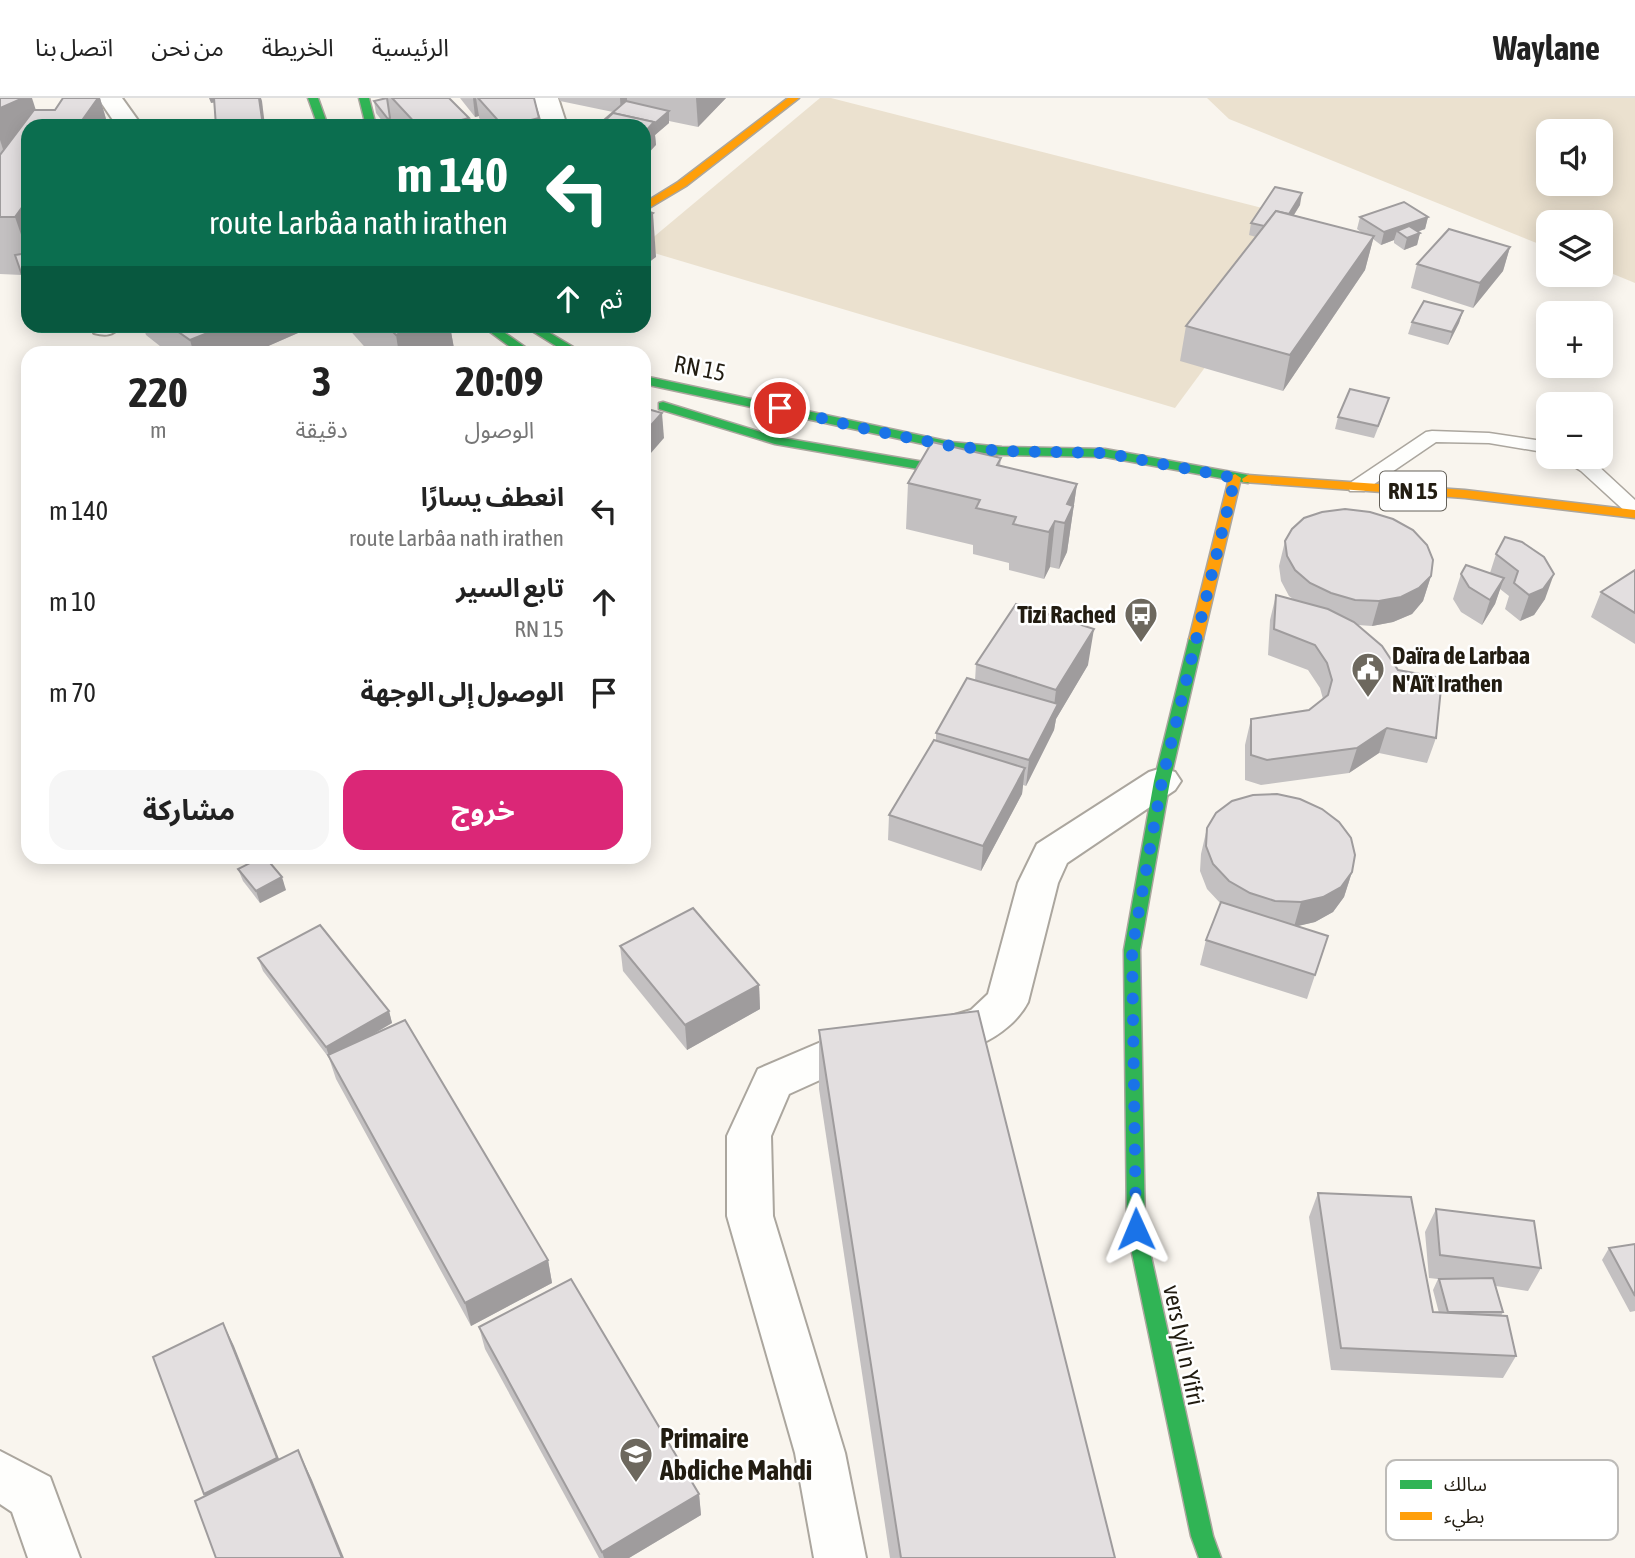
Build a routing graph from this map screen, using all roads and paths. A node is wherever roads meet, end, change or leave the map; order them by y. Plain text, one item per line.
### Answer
1 (99, 98) edge
2 (313, 98) edge
3 (364, 98) edge
4 (546, 98) edge
5 (794, 98) edge
6 (122, 119) edge
7 (320, 119) edge
8 (369, 119) edge
9 (553, 119) edge
10 (651, 204) edge
11 (498, 333) edge
12 (542, 333) edge
13 (517, 346) edge
14 (565, 346) edge
15 (651, 382) edge
16 (651, 402) edge
17 (1536, 447) edge
18 (936, 468) edge
19 (1590, 469) edge
20 (1192, 471) junction
21 (1138, 474) dead end
22 (1235, 478) junction
23 (1357, 487) junction
24 (1635, 512) edge
25 (1162, 781) junction
26 (0, 1476) edge
27 (54, 1558) edge
28 (839, 1558) edge
29 (1210, 1558) edge

1 - 6 street
2 - 7 main road
3 - 8 main road
4 - 9 street
5 - 10 main road
11 - 13 main road
12 - 14 main road
15 - 20 main road, RN 15
16 - 18 main road, RN 15
17 - 23 lane
19 - 24 lane
20 - 21 main road
20 - 22 main road, RN 15
22 - 23 main road, RN 15
22 - 25 main road, vers Iγil n Yifri
23 - 24 main road, RN 15
25 - 28 street
25 - 29 main road, vers Iγil n Yifri
26 - 27 street

